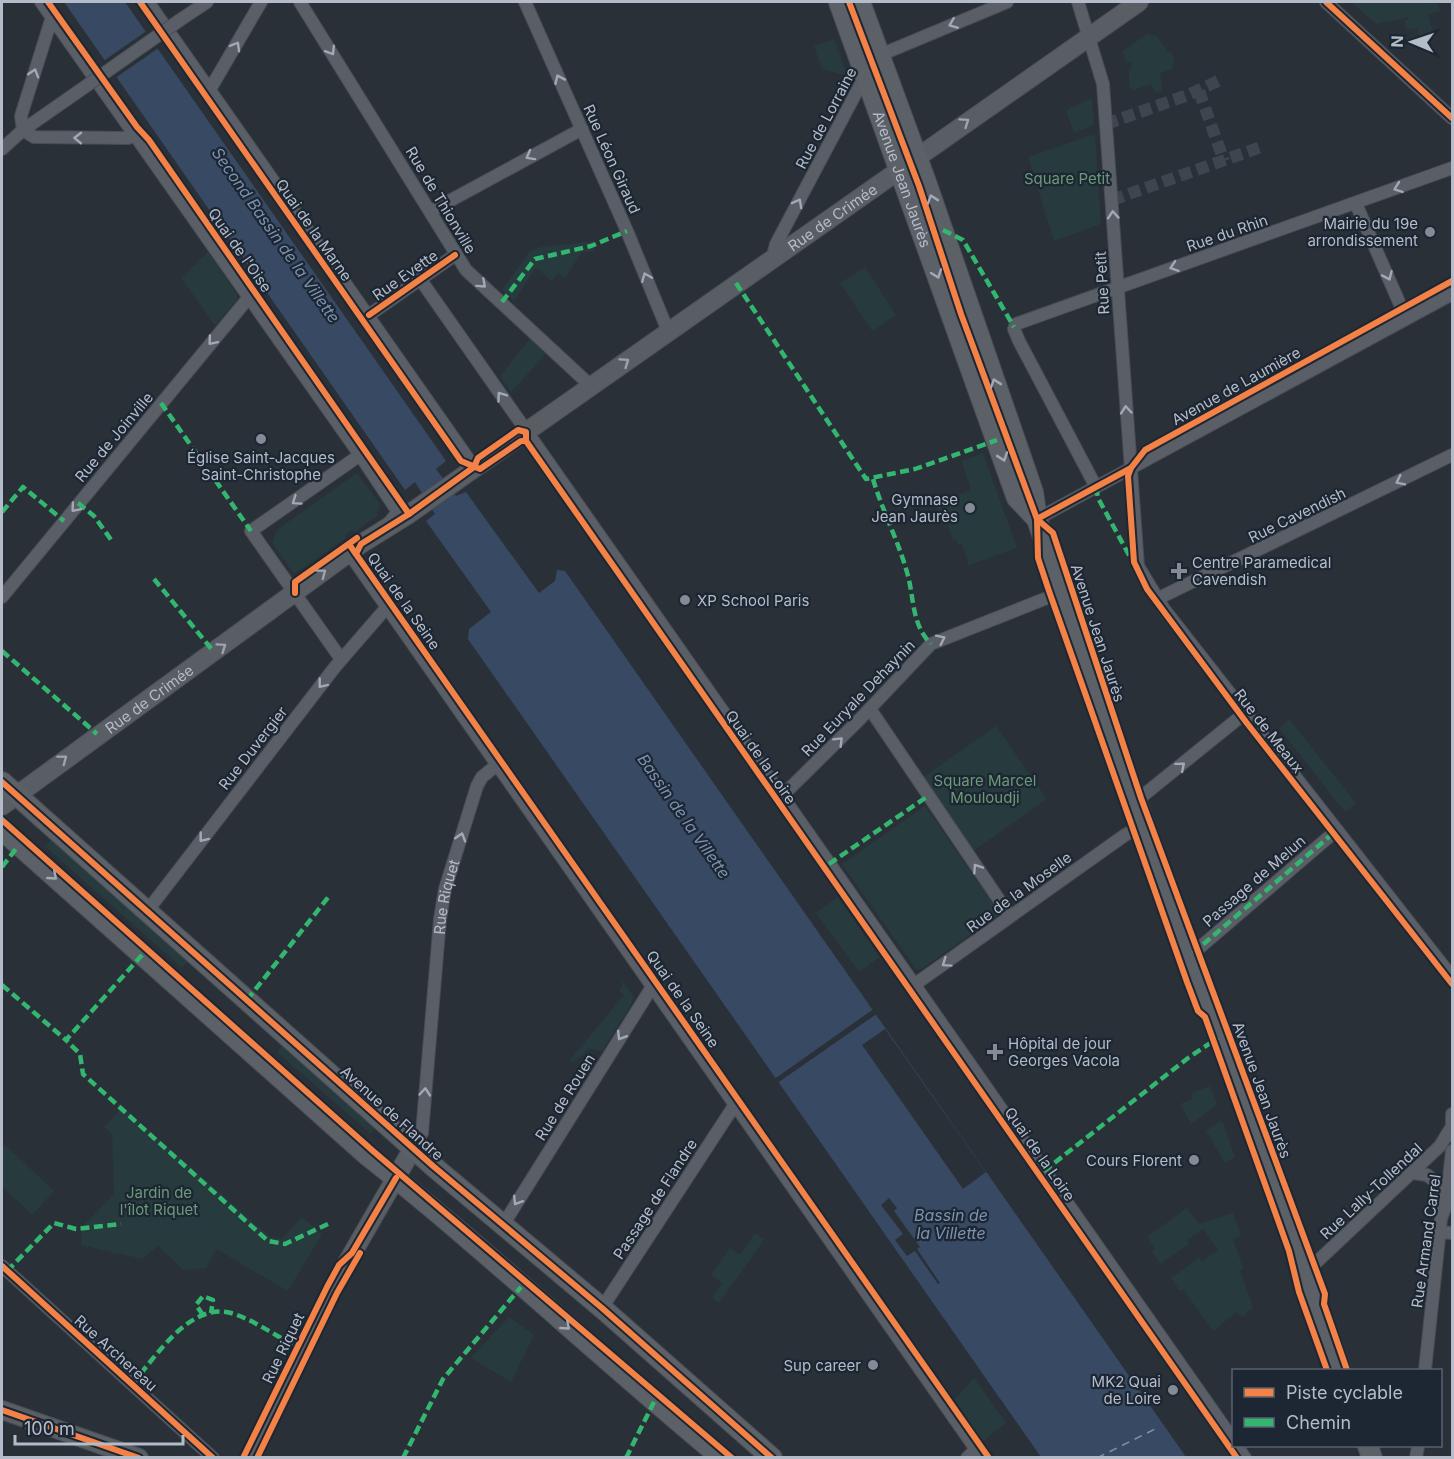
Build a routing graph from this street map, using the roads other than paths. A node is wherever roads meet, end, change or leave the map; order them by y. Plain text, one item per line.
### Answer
1 (41, 2) edge
2 (148, 2) edge
3 (207, 2) edge
4 (261, 2) edge
5 (300, 2) edge
6 (525, 2) edge
7 (838, 2) edge
8 (860, 2) edge
9 (1007, 2) edge
10 (1078, 2) edge
11 (1138, 2) edge
12 (1326, 2) edge
13 (52, 17) junction
14 (1088, 37) junction
15 (880, 55) junction
16 (865, 76) junction
17 (210, 91) junction
18 (1452, 118) edge
19 (582, 129) junction
20 (23, 130) junction
21 (135, 135) junction
22 (2, 149) edge
23 (917, 156) junction
24 (900, 168) junction
25 (1452, 168) edge
26 (1356, 204) junction
27 (431, 211) junction
28 (455, 255) junction
29 (773, 256) junction
30 (420, 279) junction
31 (1118, 287) junction
32 (1452, 294) edge
33 (250, 296) junction
34 (369, 315) junction
35 (1406, 318) junction
36 (668, 331) junction
37 (591, 386) junction
38 (526, 432) junction
39 (360, 455) junction
40 (1452, 455) edge
41 (474, 467) junction
42 (1131, 468) junction
43 (1096, 487) junction
44 (1037, 519) junction
45 (384, 528) junction
46 (349, 553) junction
47 (1138, 566) joint
48 (1062, 592) junction
49 (295, 593) junction
50 (2, 597) edge
51 (1157, 599) junction
52 (387, 607) junction
53 (341, 660) junction
54 (870, 709) junction
55 (1245, 713) junction
56 (498, 764) junction
57 (2, 782) edge
58 (782, 796) junction
59 (9, 800) edge
60 (1135, 801) junction
61 (1144, 825) junction
62 (2, 830) edge
63 (1337, 830) junction
64 (148, 910) junction
65 (1010, 916) junction
66 (1191, 955) junction
67 (1452, 977) edge
68 (914, 985) junction
69 (652, 987) junction
70 (734, 1106) junction
71 (1452, 1114) edge
72 (1451, 1128) edge
73 (1452, 1146) edge
74 (413, 1148) junction
75 (1452, 1151) edge
76 (1413, 1173) junction
77 (396, 1178) junction
78 (503, 1225) junction
79 (1440, 1226) junction
80 (1452, 1233) edge
81 (2, 1266) edge
82 (1306, 1272) junction
83 (602, 1308) junction
84 (1340, 1369) edge
85 (1425, 1369) edge
86 (2, 1410) edge
87 (1232, 1440) edge
88 (975, 1455) edge
89 (139, 1458) edge
90 (213, 1458) edge
91 (250, 1458) edge
92 (722, 1458) edge
93 (772, 1458) edge

1 - 13 street, Quai de l'Oise
2 - 17 street, Quai de la Marne
3 - 20 street, bridge
17 -> 4 street
5 -> 27 street, Rue de Thionville
19 -> 6 street, Rue Léon Giraud
7 - 16 main road, Avenue Jean Jaurès
8 - 15 main road, Avenue Jean Jaurès
9 -> 15 street
10 - 14 street, Rue Petit
11 - 14 street, Rue de Crimée
12 - 18 street
20 -> 13 street
13 - 21 street, Quai de l'Oise
23 -> 14 street, Rue de Crimée
31 -> 14 street, Rue Petit
15 - 16 street, Rue de Lorraine
15 - 23 main road, Avenue Jean Jaurès
16 - 24 main road, Avenue Jean Jaurès
29 -> 16 street, Rue de Lorraine
17 - 34 street, Quai de la Marne
19 -> 27 street
36 -> 19 street, Rue Léon Giraud
21 -> 20 street
20 - 22 street
21 - 33 street, Quai de l'Oise
23 - 24 street, Rue de Crimée
44 -> 23 main road, Avenue Jean Jaurès
24 - 29 street, Rue de Crimée
24 -> 44 main road, Avenue Jean Jaurès
25 -> 26 street, Rue du Rhin
26 -> 31 street, Rue du Rhin
26 -> 35 street
27 - 28 street, Rue de Thionville
28 - 30 street, Rue Evette
28 -> 37 street, Rue de Thionville
29 - 36 street, Rue de Crimée
30 - 34 street, Rue Evette
38 -> 30 street, Quai de la Loire
42 -> 31 street, Rue Petit
31 - 43 street, Rue du Rhin
32 - 35 street, Avenue de Laumière
33 - 39 street, Quai de l'Oise
33 -> 50 street, Rue de Joinville
34 - 41 street, Quai de la Marne
35 - 42 street, Avenue de Laumière
37 -> 36 street, Rue de Crimée
37 - 38 street, Rue de Crimée
38 - 41 street, Rue de Crimée
38 - 58 street, Quai de la Loire
39 - 45 street, Quai de l'Oise
39 -> 49 street
40 -> 51 street, Rue Cavendish
41 - 45 street, Rue de Crimée
42 - 43 street, Avenue de Laumière
42 - 47 street, Rue Petit
43 - 44 street, Avenue de Laumière
44 - 48 main road, Avenue Jean Jaurès
45 - 46 street, Rue de Crimée
49 -> 46 street, Rue de Crimée
46 - 52 street, Quai de la Seine
47 - 51 street, Rue de Meaux
54 -> 48 street, Rue Euryale Dehaynin
48 - 60 main road, Avenue Jean Jaurès
49 - 53 street
59 -> 49 street, Rue de Crimée
51 - 55 street, Rue de Meaux
52 - 53 street, Rue Duvergier
52 - 56 street, Quai de la Seine
53 -> 64 street, Rue Duvergier
58 -> 54 street, Rue Euryale Dehaynin
65 -> 54 street
60 -> 55 street
55 - 63 street, Rue de Meaux
56 - 69 street, Quai de la Seine
74 -> 56 street, Rue Riquet
57 - 59 main road, Avenue de Flandre
58 - 68 street, Quai de la Loire
59 - 64 main road, Avenue de Flandre
60 - 61 main road, Avenue Jean Jaurès
61 - 65 street, Rue de la Moselle
61 - 66 main road, Avenue Jean Jaurès
62 -> 77 main road
63 - 66 street, Passage de Melun
63 - 67 street, Rue de Meaux
64 - 74 main road, Avenue de Flandre
65 -> 68 street, Rue de la Moselle
66 - 82 main road, Avenue Jean Jaurès
68 - 87 street, Quai de la Loire
69 - 70 street, Quai de la Seine
69 -> 78 street, Rue de Rouen
70 - 83 street, Passage de Flandre
70 - 88 street, Quai de la Seine
71 - 72 street
72 - 73 street
72 - 76 street, Rue Lally-Tollendal
74 - 77 street, Rue Riquet
74 - 78 main road, Avenue de Flandre
75 - 79 street, Rue Armand Carrel
76 - 79 street
76 - 82 street, Rue Lally-Tollendal
77 - 91 street, Rue Riquet
77 -> 92 main road
78 - 83 main road, Avenue de Flandre
79 - 80 street
79 - 85 street, Rue Armand Carrel
81 - 90 street, Rue Archereau
82 - 84 main road, Avenue Jean Jaurès
83 - 93 main road, Avenue de Flandre
86 - 89 street

